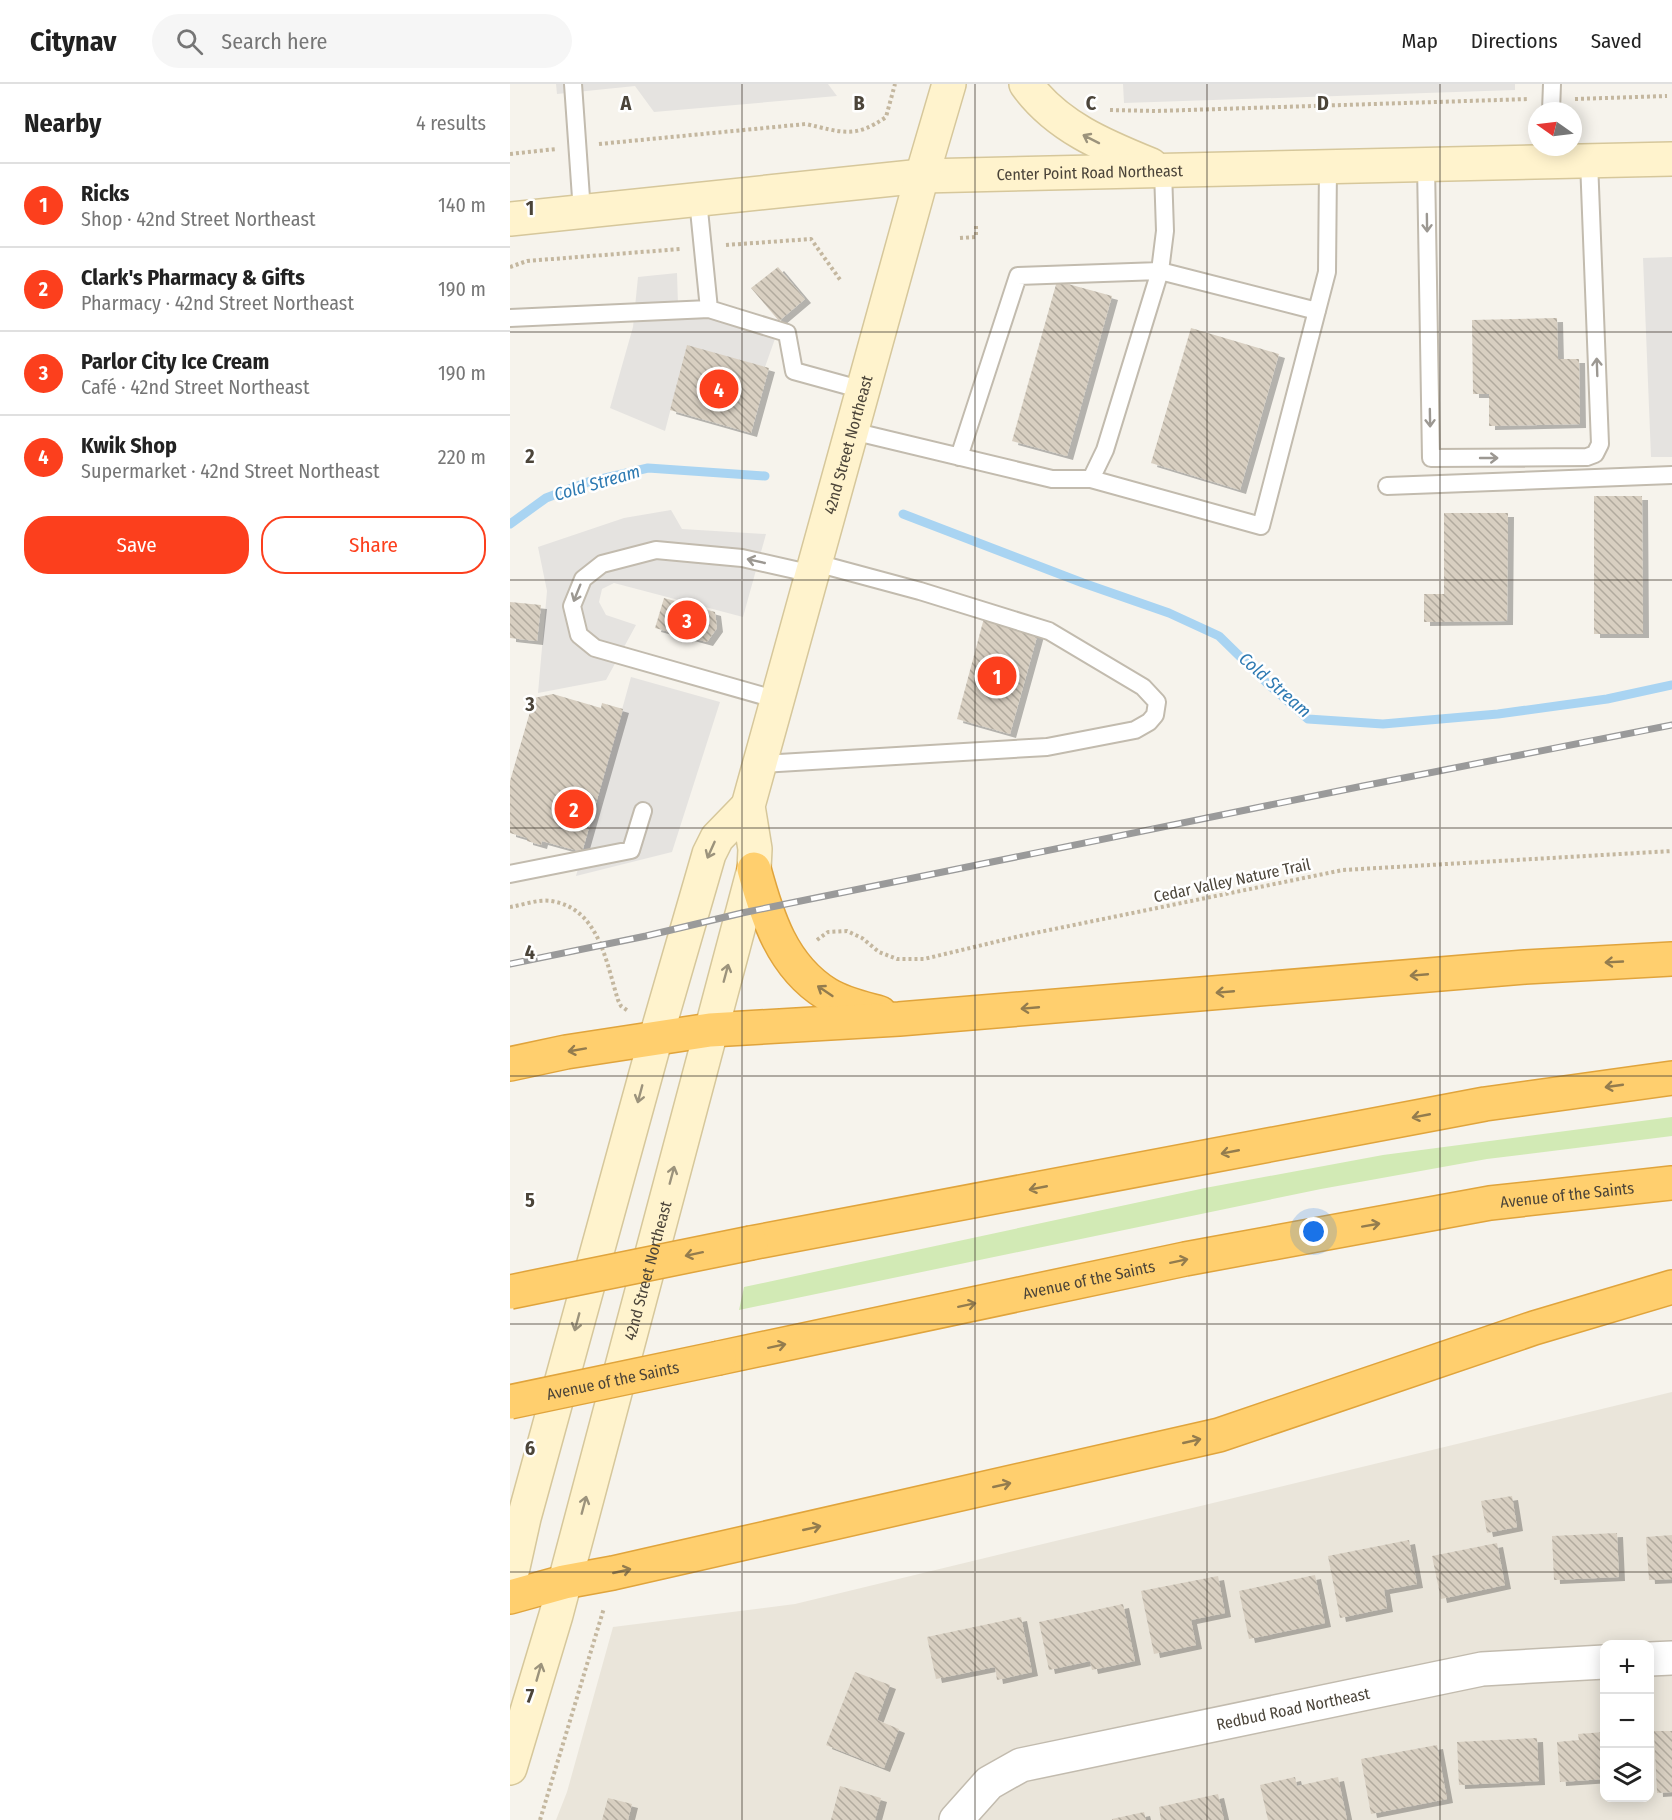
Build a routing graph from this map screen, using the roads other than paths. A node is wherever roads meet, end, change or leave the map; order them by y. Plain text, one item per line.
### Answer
1 (573, 84) edge
2 (949, 84) edge
3 (1026, 84) edge
4 (1528, 156) edge
5 (1561, 156) edge
6 (1672, 159) edge
7 (1589, 161) junction
8 (1426, 165) junction
9 (1328, 167) junction
10 (1163, 171) junction
11 (922, 176) junction
12 (698, 200) junction
13 (582, 212) junction
14 (510, 219) edge
15 (1160, 271) junction
16 (709, 309) junction
17 (1317, 310) junction
18 (510, 318) edge
19 (863, 390) junction
20 (852, 431) junction
21 (959, 457) junction
22 (1672, 475) edge
23 (1091, 479) junction
24 (1387, 486) dead end
25 (814, 569) junction
26 (778, 700) junction
27 (761, 764) junction
28 (748, 806) junction
29 (643, 811) dead end
30 (754, 869) junction
31 (510, 874) edge
32 (1672, 959) edge
33 (899, 1019) junction
34 (710, 1030) junction
35 (656, 1037) junction
36 (510, 1064) edge
37 (1672, 1078) edge
38 (1672, 1183) edge
39 (1672, 1287) edge
40 (510, 1292) edge
41 (510, 1402) edge
42 (510, 1581) edge
43 (564, 1582) junction
44 (510, 1597) edge
45 (1672, 1658) edge
46 (1654, 1659) edge
47 (1600, 1662) edge
48 (510, 1768) edge
49 (956, 1820) edge

1 - 13 lane
2 - 11 main road, 42nd Street Northeast
10 -> 3 main road
4 - 8 main road, Center Point Road Northeast
5 - 7 main road, Center Point Road Northeast
6 - 7 main road, Center Point Road Northeast
8 -> 7 lane
8 - 9 main road, Center Point Road Northeast
9 - 10 main road, Center Point Road Northeast
9 - 17 lane
10 - 11 main road, Center Point Road Northeast
10 - 15 lane
11 - 12 main road, Center Point Road Northeast
11 - 19 main road, 42nd Street Northeast
12 - 13 main road, Center Point Road Northeast
12 - 16 lane
13 - 14 main road, Center Point Road Northeast
15 - 17 lane
15 - 21 lane
15 - 23 lane
16 - 18 lane
16 - 19 lane
17 - 23 lane
19 - 20 main road, 42nd Street Northeast
20 - 21 lane
20 - 25 main road, 42nd Street Northeast
21 - 23 lane
22 - 24 lane
25 - 26 main road, 42nd Street Northeast
25 -> 26 lane
25 - 27 lane
26 - 27 main road, 42nd Street Northeast
27 - 28 main road, 42nd Street Northeast
28 - 30 main road, 42nd Street Northeast
28 -> 35 main road, 42nd Street Northeast
29 - 31 lane
33 -> 30 highway
34 -> 30 main road, 42nd Street Northeast
32 -> 33 highway
33 - 34 highway
34 - 35 highway
43 -> 34 main road, 42nd Street Northeast
35 -> 36 highway
35 -> 42 main road, 42nd Street Northeast
37 -> 40 highway, bridge
41 -> 38 highway, Avenue of the Saints, bridge
43 -> 39 highway
43 - 44 highway
48 -> 43 main road, 42nd Street Northeast
45 - 46 street
47 - 49 street, Redbud Road Northeast

